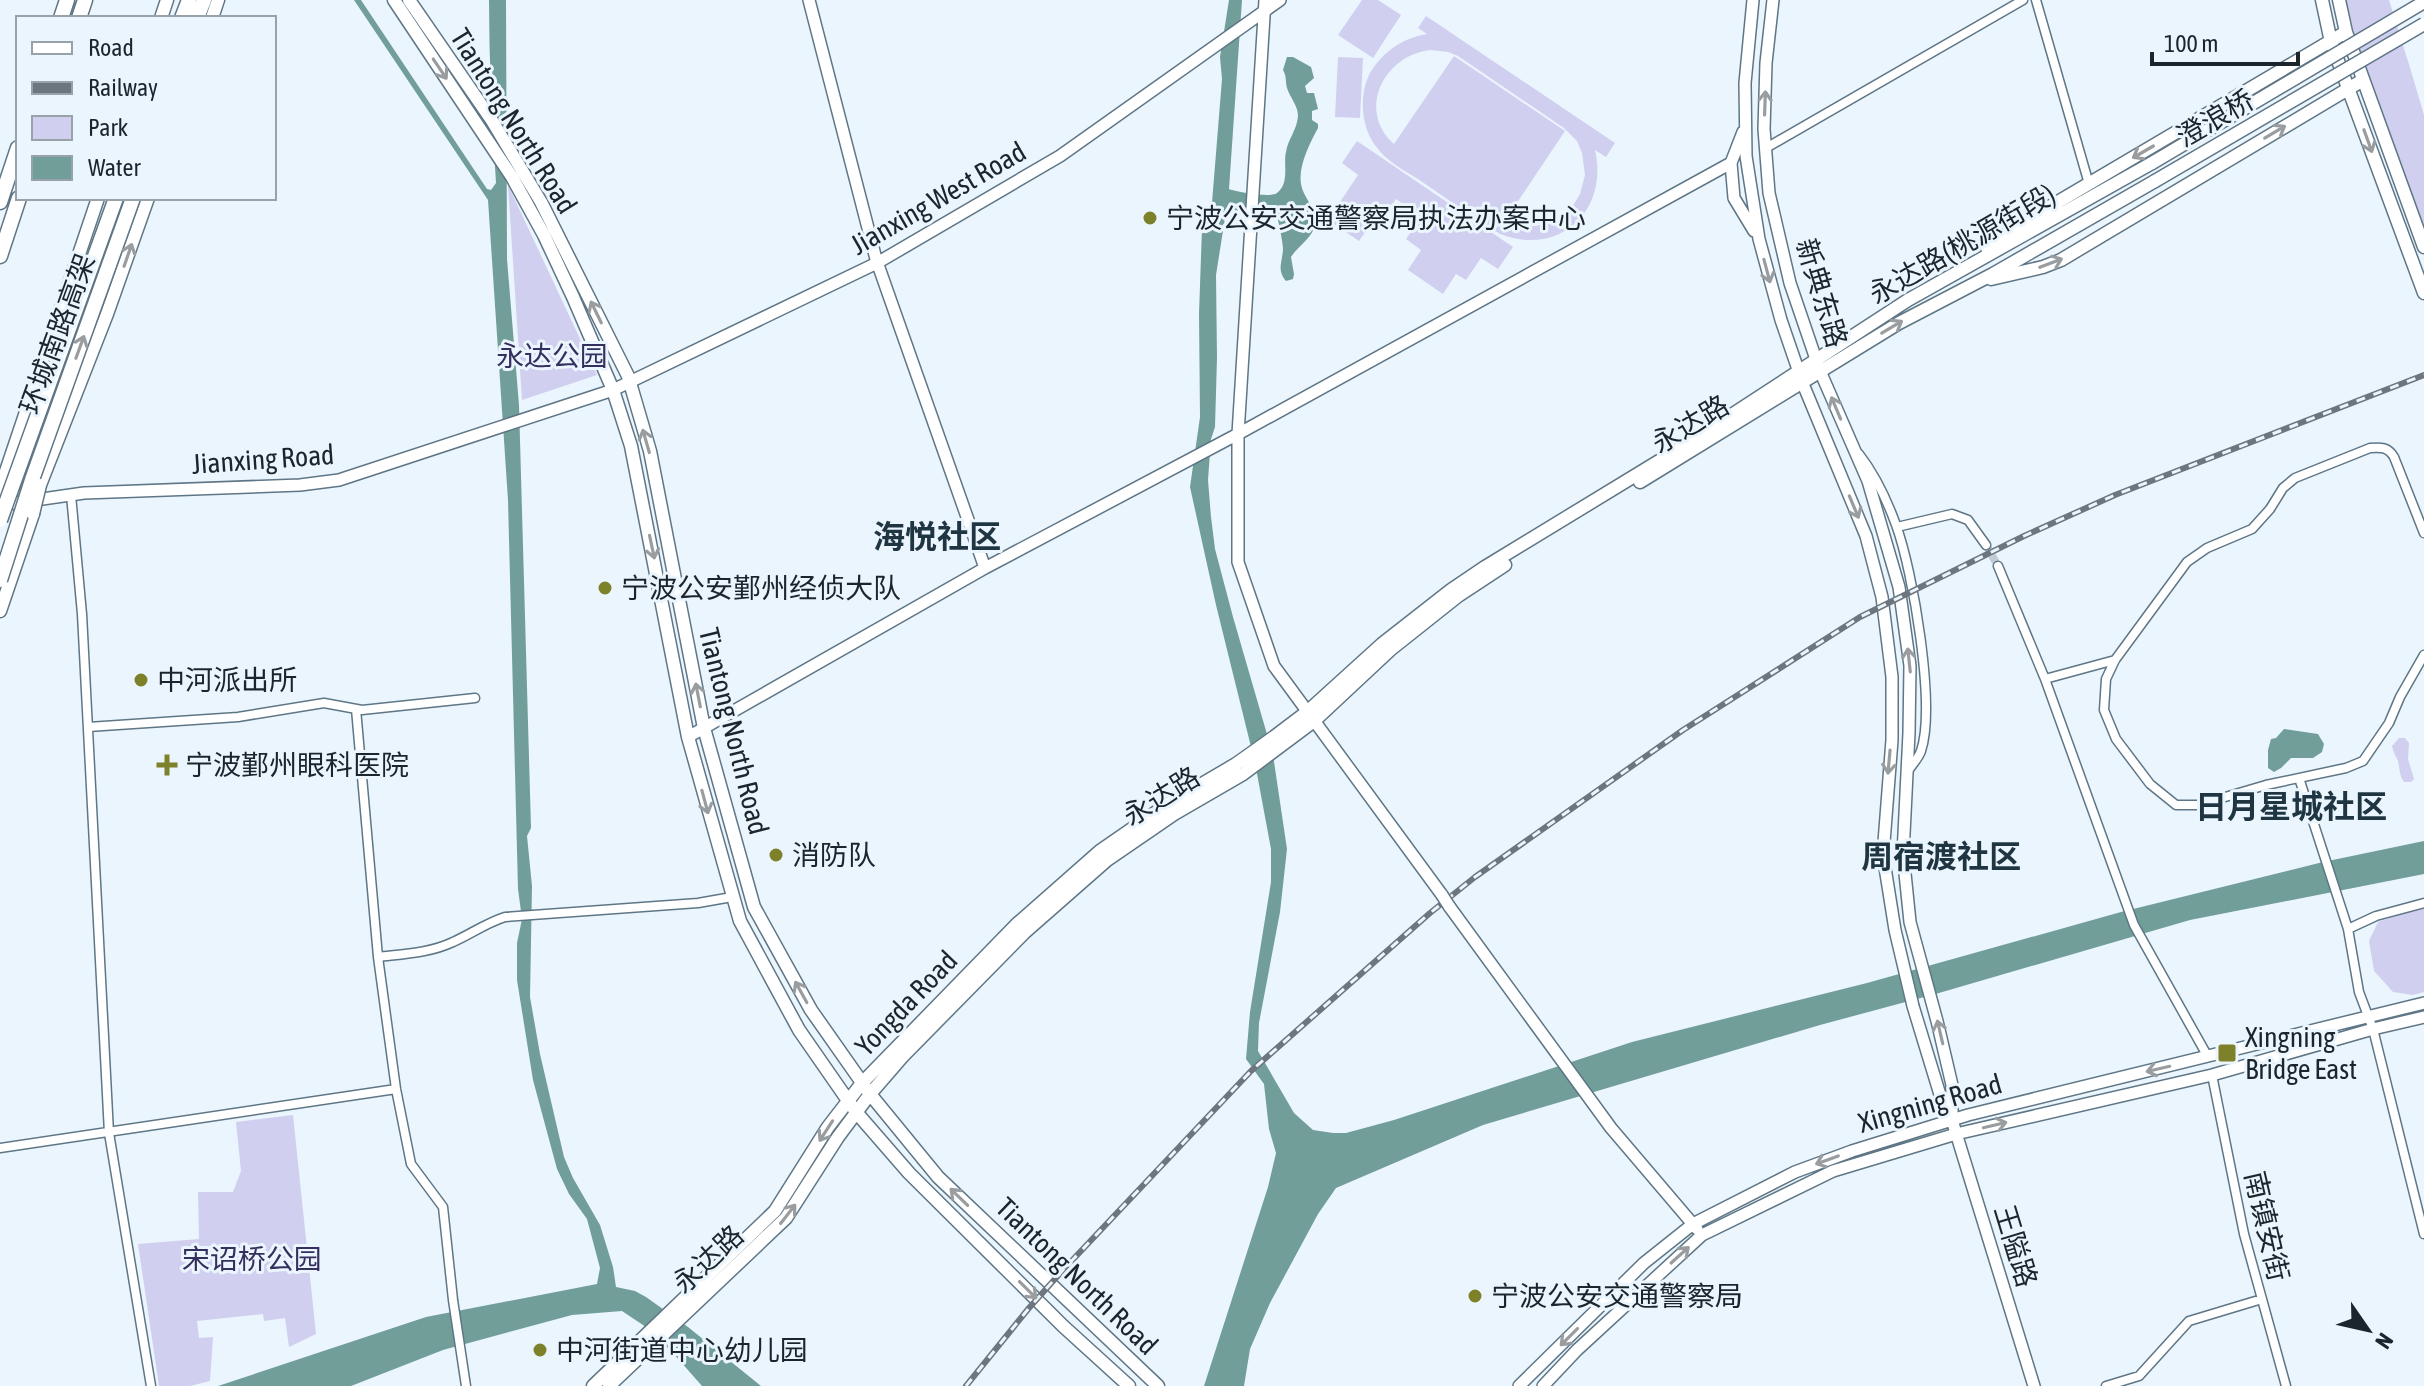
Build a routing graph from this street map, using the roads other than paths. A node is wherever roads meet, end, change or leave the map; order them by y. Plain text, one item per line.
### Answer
1 (809, 0) edge
2 (1277, 0) edge
3 (1753, 0) edge
4 (1773, 0) edge
5 (2023, 0) edge
6 (2036, 0) edge
7 (2322, 0) edge
8 (2339, 0) edge
9 (400, 1) edge
10 (2424, 2) edge
11 (1262, 9) edge
12 (2424, 24) edge
13 (2346, 32) junction
14 (2331, 42) junction
15 (2363, 80) junction
16 (2348, 88) junction
17 (1746, 124) junction
18 (1766, 148) junction
19 (16, 154) edge
20 (1731, 163) junction
21 (2152, 163) joint
22 (2155, 181) joint
23 (2089, 184) junction
24 (18, 200) edge
25 (97, 200) edge
26 (115, 200) edge
27 (132, 200) edge
28 (147, 200) edge
29 (0, 202) edge
30 (1759, 239) junction
31 (2424, 247) edge
32 (0, 256) edge
33 (877, 263) junction
34 (1976, 283) junction
35 (1936, 285) junction
36 (2424, 293) edge
37 (1818, 365) junction
38 (1800, 377) junction
39 (630, 382) junction
40 (613, 390) junction
41 (1238, 434) junction
42 (1852, 445) junction
43 (0, 487) edge
44 (71, 495) junction
45 (0, 505) edge
46 (0, 520) edge
47 (1897, 527) junction
48 (2424, 533) edge
49 (1986, 545) tunnel mouth
50 (1998, 566) tunnel mouth
51 (985, 568) junction
52 (0, 580) edge
53 (0, 611) edge
54 (2424, 655) edge
55 (2115, 660) junction
56 (2045, 679) junction
57 (475, 698) dead end
58 (356, 709) junction
59 (1311, 716) junction
60 (88, 727) junction
61 (704, 728) junction
62 (688, 737) junction
63 (1907, 772) junction
64 (2299, 778) junction
65 (732, 897) junction
66 (2424, 903) edge
67 (2348, 929) junction
68 (378, 957) junction
69 (2424, 1003) edge
70 (2368, 1016) junction
71 (2424, 1017) edge
72 (2373, 1029) junction
73 (2208, 1057) junction
74 (2212, 1075) junction
75 (866, 1088) junction
76 (396, 1089) junction
77 (847, 1099) junction
78 (856, 1112) junction
79 (1952, 1120) junction
80 (109, 1133) junction
81 (1956, 1134) junction
82 (0, 1148) edge
83 (1693, 1224) junction
84 (2424, 1234) edge
85 (1702, 1235) junction
86 (2262, 1299) junction
87 (687, 1302) junction
88 (634, 1353) junction
89 (151, 1386) edge
90 (466, 1386) edge
91 (593, 1386) edge
92 (609, 1386) edge
93 (1129, 1386) edge
94 (1158, 1386) edge
95 (1519, 1386) edge
96 (1543, 1386) edge
97 (2034, 1386) edge
98 (2106, 1386) edge
99 (2286, 1386) edge

1 - 33 street
2 - 11 street, Jianxing West Road
3 - 17 street, 新典东路
18 -> 4 street, 新典东路
5 - 18 street
6 - 23 street
7 - 14 main road
8 - 13 main road
39 -> 9 main road, Tiantong North Road
9 -> 40 main road, Tiantong North Road
10 - 21 main road, 澄浪桥, bridge
11 - 33 street, Jianxing West Road
11 - 41 street
12 - 22 main road, 澄浪桥, bridge
13 - 14 main road
13 - 15 main road
14 - 16 main road
14 -> 23 main road
15 - 16 main road
15 - 31 main road
34 -> 16 main road
16 -> 36 main road
17 - 20 street
17 - 30 street, 新典东路
18 - 37 street, 新典东路
19 - 29 highway
20 - 30 street
20 - 41 street
21 - 35 main road, 永达路(桃源街段)
22 - 34 main road, 永达路(桃源街段)
23 - 35 main road
24 - 32 highway
25 - 43 main road
26 - 46 highway, 环城南路高架, bridge
52 -> 27 highway, 环城南路高架, bridge
53 -> 28 main road, bridge
30 -> 38 street, 新典东路
33 - 39 street, Jianxing West Road
33 - 51 street
37 -> 34 main road, 永达路(桃源街段)
35 - 37 main road, 永达路(桃源街段)
37 - 38 main road, 永达路(桃源街段)
42 -> 37 street, 新典东路
38 - 59 main road, 永达路
38 -> 79 street, 新典东路
39 - 40 street, Jianxing West Road
61 -> 39 main road, Tiantong North Road
40 - 44 street, Jianxing Road
40 -> 62 main road, Tiantong North Road
41 - 51 street
41 - 59 street
42 - 47 street
63 -> 42 street, 新典东路
44 - 45 street, Jianxing Road
44 - 60 street
47 - 49 street
47 - 63 street
48 - 55 street
50 - 56 street
51 - 61 street
54 - 64 street
55 - 56 street
55 - 64 street
56 - 73 street
57 - 58 street
58 - 60 street
58 - 68 street
59 - 75 main road, 永达路
59 - 83 street, bridge
60 - 80 street
61 - 62 street
75 -> 61 main road, Tiantong North Road
62 -> 65 main road, Tiantong North Road
79 -> 63 street, 新典东路
64 - 67 street
65 - 68 street
65 - 77 main road, Tiantong North Road
66 - 67 street
67 - 70 street
68 - 76 street
69 - 70 street, Xingning Road
70 - 72 street
70 - 73 street, Xingning Road
71 - 72 street, Xingning Road
72 - 74 street, Xingning Road
72 - 84 street
73 -> 79 street, Xingning Road
81 -> 74 street, Xingning Road
74 - 86 street, 南镇安街
75 - 77 main road, Yongda Road
75 - 78 main road, 永达路
94 -> 75 main road, Tiantong North Road
76 - 80 street
76 - 90 street
77 - 78 main road, Tiantong North Road
77 -> 87 main road, Yongda Road
87 -> 78 main road, 永达路
78 -> 93 main road, Tiantong North Road
79 - 81 street, 王隘路
79 -> 83 street, Xingning Road
80 - 82 street
80 - 89 street
81 - 85 street, Xingning Road
81 - 97 street, 王隘路
83 - 85 street
83 -> 95 street, Xingning Road
96 -> 85 street, Xingning Road
86 - 98 street
86 - 99 street, 南镇安街
87 - 88 main road, 永达路
88 - 91 main road
88 - 92 main road

